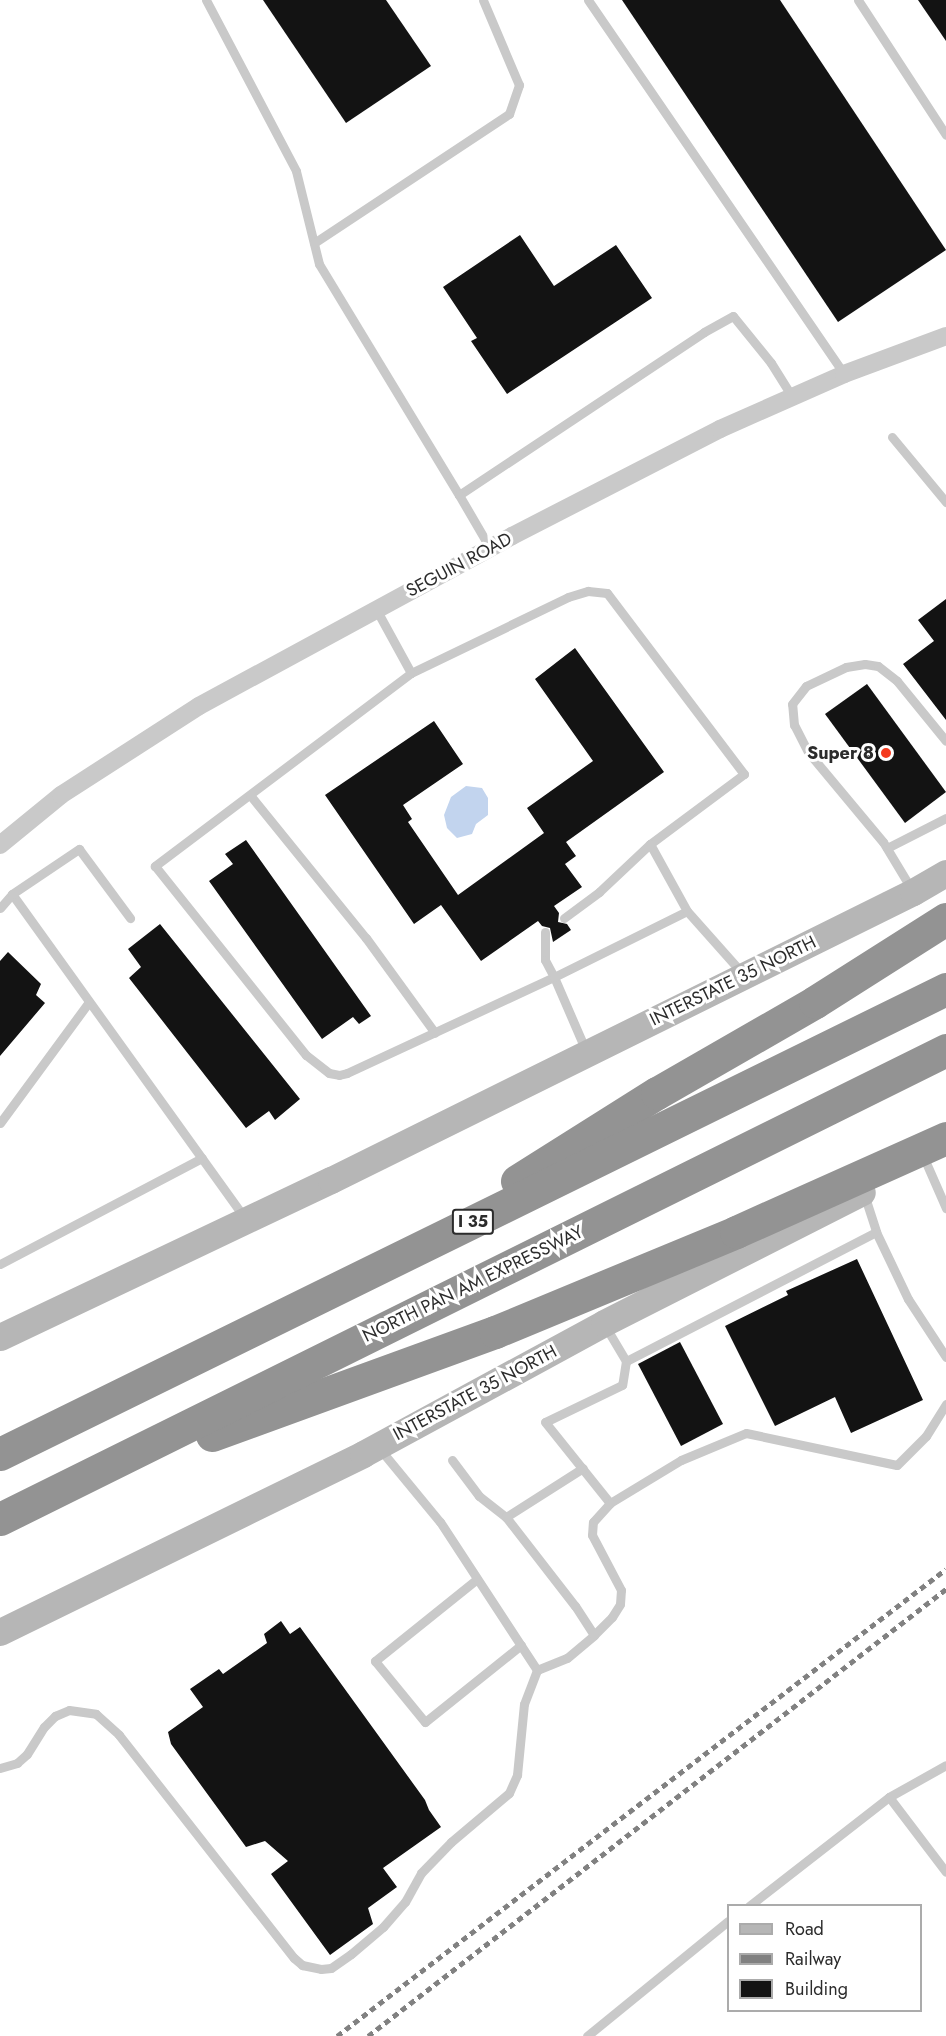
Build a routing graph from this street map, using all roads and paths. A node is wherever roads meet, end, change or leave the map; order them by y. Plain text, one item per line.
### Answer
1 (206, 0) edge
2 (483, 0) edge
3 (588, 0) edge
4 (858, 0) edge
5 (946, 135) edge
6 (314, 243) junction
7 (946, 336) edge
8 (844, 374) junction
9 (792, 397) junction
10 (892, 438) dead end
11 (459, 495) junction
12 (946, 501) edge
13 (490, 548) junction
14 (376, 609) junction
15 (411, 674) junction
16 (946, 741) edge
17 (250, 795) junction
18 (946, 818) edge
19 (650, 844) junction
20 (0, 845) edge
21 (887, 848) junction
22 (946, 873) edge
23 (913, 892) junction
24 (12, 894) junction
25 (0, 908) edge
26 (687, 911) junction
27 (130, 918) dead end
28 (564, 918) dead end
29 (946, 920) edge
30 (545, 932) dead end
31 (745, 975) junction
32 (554, 977) junction
33 (946, 989) edge
34 (89, 1002) junction
35 (435, 1033) junction
36 (946, 1050) edge
37 (587, 1053) junction
38 (0, 1122) edge
39 (939, 1148) edge
40 (202, 1158) junction
41 (863, 1191) junction
42 (946, 1208) edge
43 (247, 1220) junction
44 (876, 1232) junction
45 (440, 1238) junction
46 (0, 1264) edge
47 (604, 1323) junction
48 (0, 1337) edge
49 (946, 1357) edge
50 (626, 1361) junction
51 (946, 1404) edge
52 (377, 1446) junction
53 (0, 1454) edge
54 (452, 1460) dead end
55 (583, 1468) junction
56 (47, 1496) junction
57 (610, 1503) junction
58 (506, 1517) junction
59 (0, 1519) edge
60 (477, 1579) junction
61 (0, 1632) edge
62 (594, 1635) junction
63 (521, 1645) junction
64 (537, 1670) junction
65 (946, 1765) edge
66 (0, 1768) edge
67 (889, 1797) junction
68 (946, 1872) edge
69 (749, 1904) edge
70 (727, 1923) edge
71 (587, 2036) edge

1 - 6 lane
2 - 6 lane
3 - 8 lane
4 - 5 lane
6 - 11 lane
7 - 8 street, SEGUIN ROAD
8 - 9 street, SEGUIN ROAD
9 - 11 lane
9 - 13 street, SEGUIN ROAD
10 - 12 lane
11 - 13 lane
13 - 14 street, SEGUIN ROAD
14 - 15 lane
14 - 20 street, SEGUIN ROAD
15 - 17 lane
15 - 19 lane
16 - 21 lane
17 - 35 lane
17 - 35 lane
18 - 21 lane
19 - 26 lane
19 - 28 lane
21 - 23 lane
22 - 23 main road, INTERSTATE 35 NORTH
23 - 31 main road, INTERSTATE 35 NORTH
24 - 25 lane
24 - 27 lane
24 - 34 lane
26 - 31 lane
26 - 32 lane
29 - 45 highway
30 - 32 lane
31 - 37 main road, INTERSTATE 35 NORTH
32 - 35 lane
32 - 37 lane
33 - 45 highway, I 35
34 - 38 lane
34 - 40 lane
36 - 56 highway, NORTH PAN AM EXPRESSWAY
37 - 43 main road, INTERSTATE 35 NORTH
39 - 41 main road, INTERSTATE 35 NORTH
39 - 42 lane
39 - 56 highway
40 - 43 lane
40 - 46 lane
41 - 44 lane
41 - 47 main road, INTERSTATE 35 NORTH
43 - 48 main road, INTERSTATE 35 NORTH
44 - 49 lane
44 - 50 lane
45 - 53 highway, I 35
47 - 50 lane
47 - 52 main road, INTERSTATE 35 NORTH
50 - 55 lane
51 - 57 lane
52 - 60 lane
52 - 61 main road, INTERSTATE 35 NORTH
54 - 58 lane
55 - 57 lane
55 - 58 lane
56 - 59 highway, NORTH PAN AM EXPRESSWAY
57 - 62 lane
58 - 62 lane
60 - 63 lane
60 - 63 lane
62 - 64 lane
63 - 64 lane
64 - 66 lane
65 - 67 lane
67 - 68 lane
67 - 69 lane
70 - 71 lane

